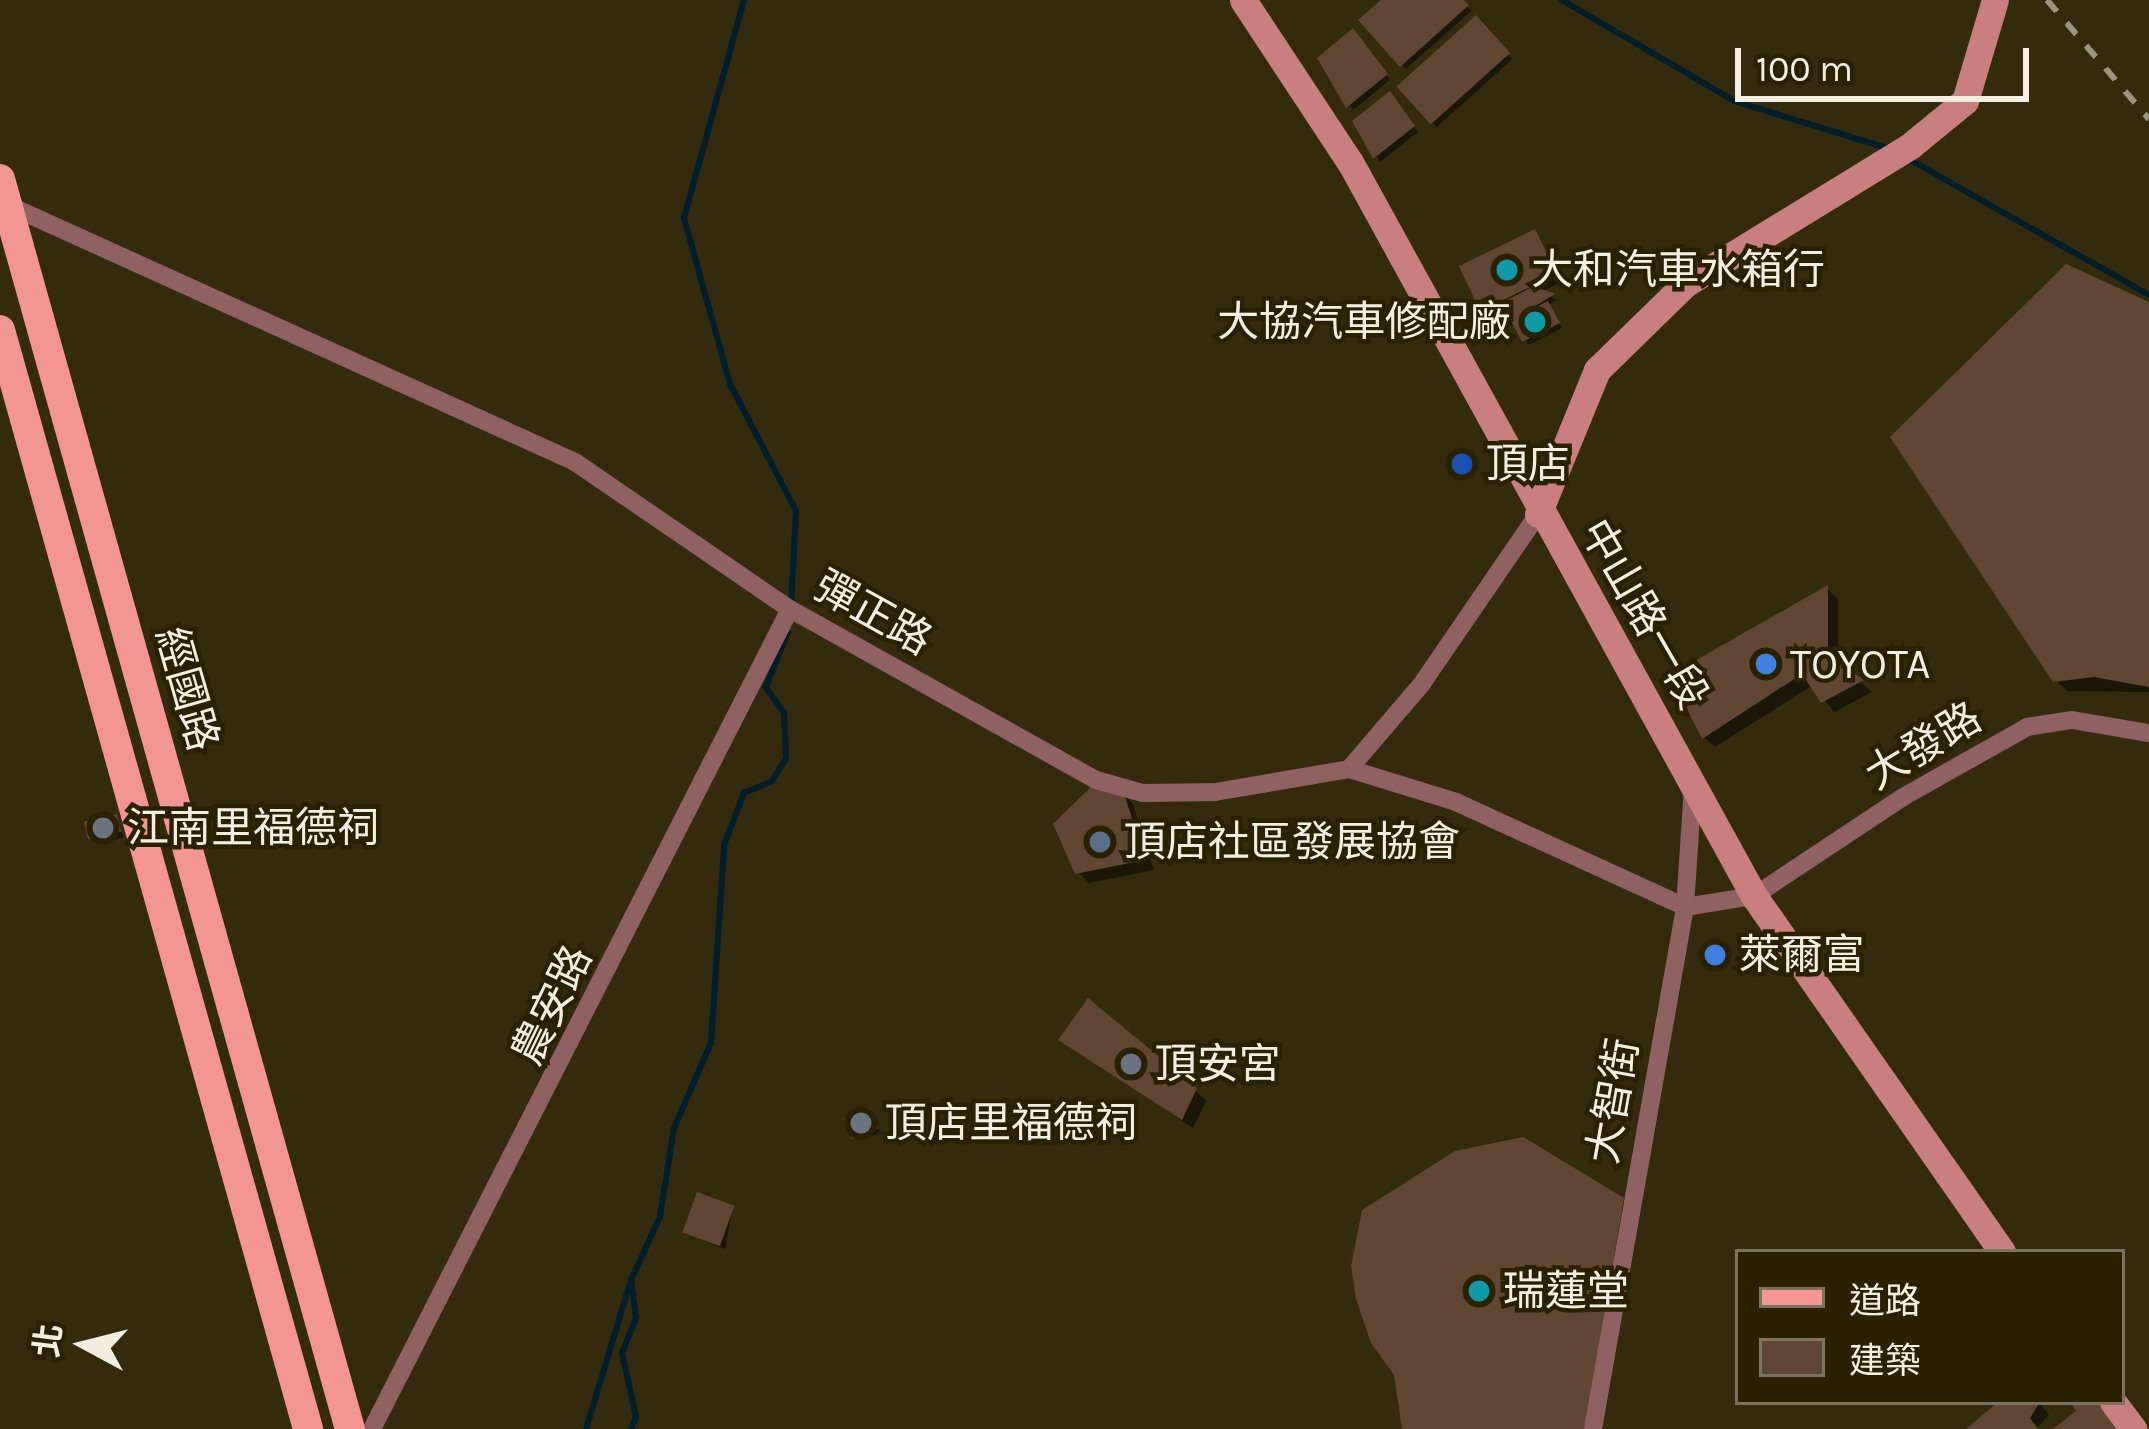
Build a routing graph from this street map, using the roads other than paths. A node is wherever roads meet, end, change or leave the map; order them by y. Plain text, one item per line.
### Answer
1 (1243, 0) edge
2 (1995, 0) edge
3 (2, 195) edge
4 (0, 330) edge
5 (1538, 514) junction
6 (790, 610) junction
7 (2149, 733) edge
8 (1349, 769) junction
9 (1694, 786) junction
10 (1754, 896) junction
11 (1685, 907) junction
12 (2000, 1249) edge
13 (308, 1429) edge
14 (350, 1429) edge
15 (372, 1429) edge
16 (1593, 1429) edge

1 - 5 street, 中山路一段
2 - 5 street
3 - 6 street, 彈正路
3 - 14 main road, 經國路
4 - 13 main road, 經國路
5 - 8 street
5 - 9 street, 中山路一段
6 - 8 street, 彈正路
6 - 15 street, 農安路
7 - 10 street, 大發路
8 - 11 street, 彈正路
9 - 10 street, 中山路一段
9 - 11 street, 大智街
10 - 11 street
10 - 12 street, 中山路一段
11 - 16 street, 大智街

